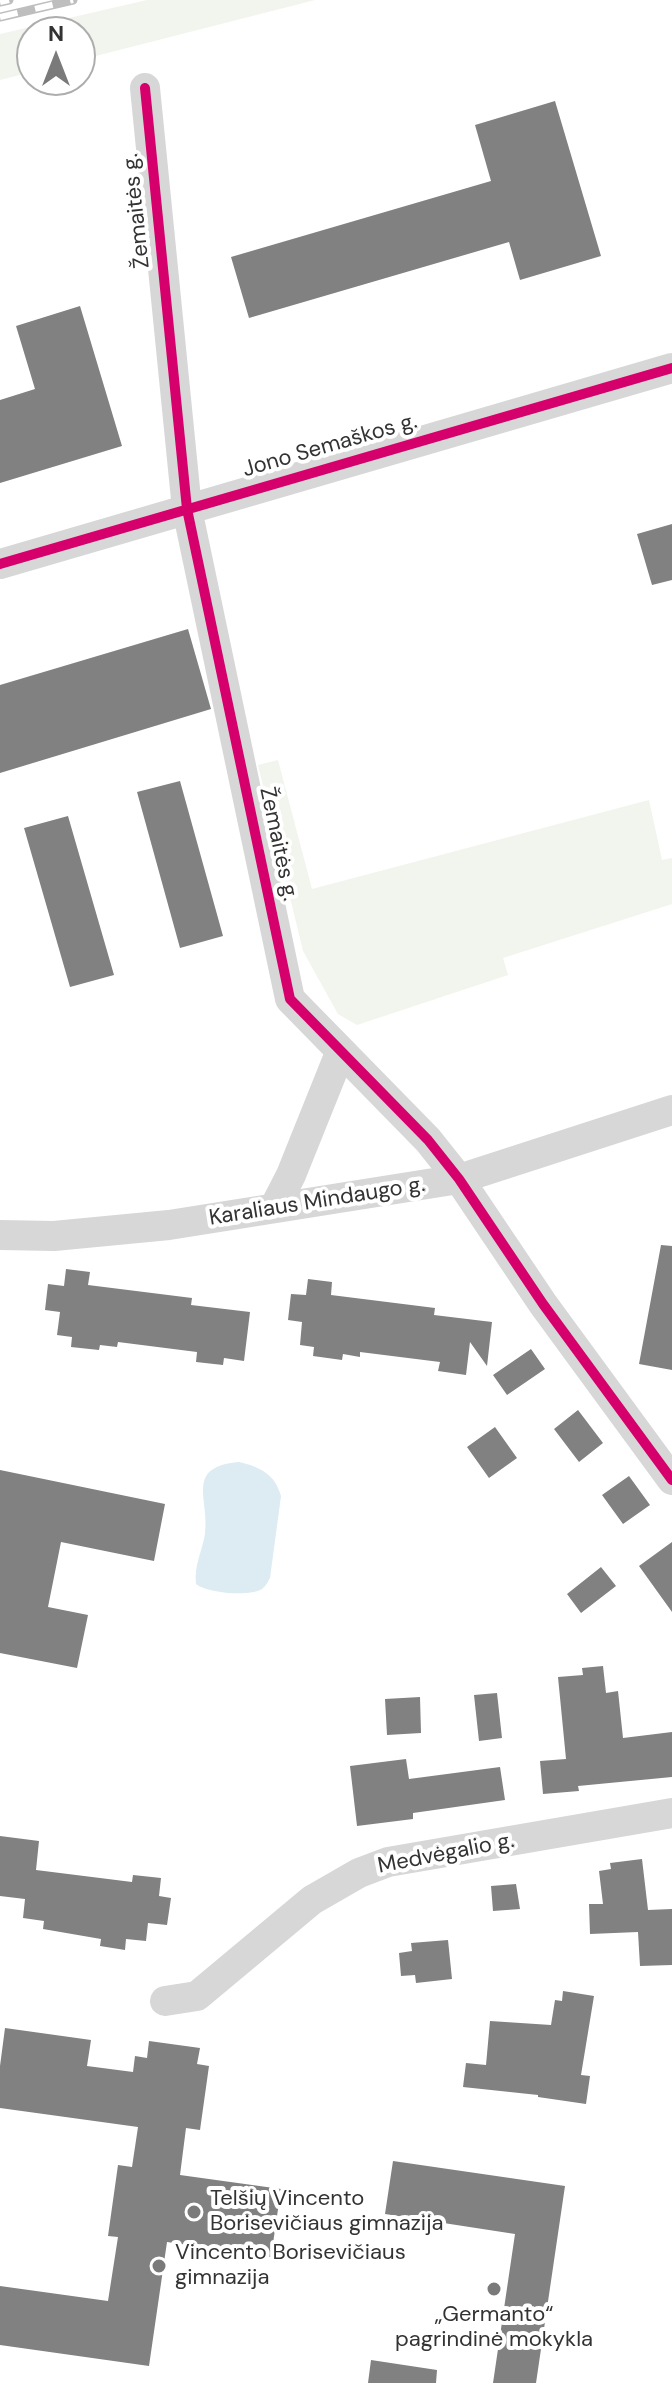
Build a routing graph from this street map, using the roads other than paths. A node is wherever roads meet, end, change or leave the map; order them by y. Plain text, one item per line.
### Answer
1 (145, 88) dead end
2 (672, 368) edge
3 (187, 509) junction
4 (0, 564) edge
5 (340, 1053) junction
6 (672, 1110) edge
7 (459, 1179) junction
8 (274, 1208) junction
9 (0, 1235) edge
10 (672, 1480) edge
11 (672, 1813) edge
12 (165, 2001) dead end

1 - 3 street, Žemaitės g.
2 - 3 street, Jono Semaškos g.
3 - 4 street, Jono Semaškos g.
3 - 5 street, Žemaitės g.
5 - 7 street, Žemaitės g.
5 - 8 street
6 - 7 street, Karaliaus Mindaugo g.
7 - 8 street, Karaliaus Mindaugo g.
7 - 10 street, Žemaitės g.
8 - 9 street, Karaliaus Mindaugo g.
11 - 12 street, Medvėgalio g.

